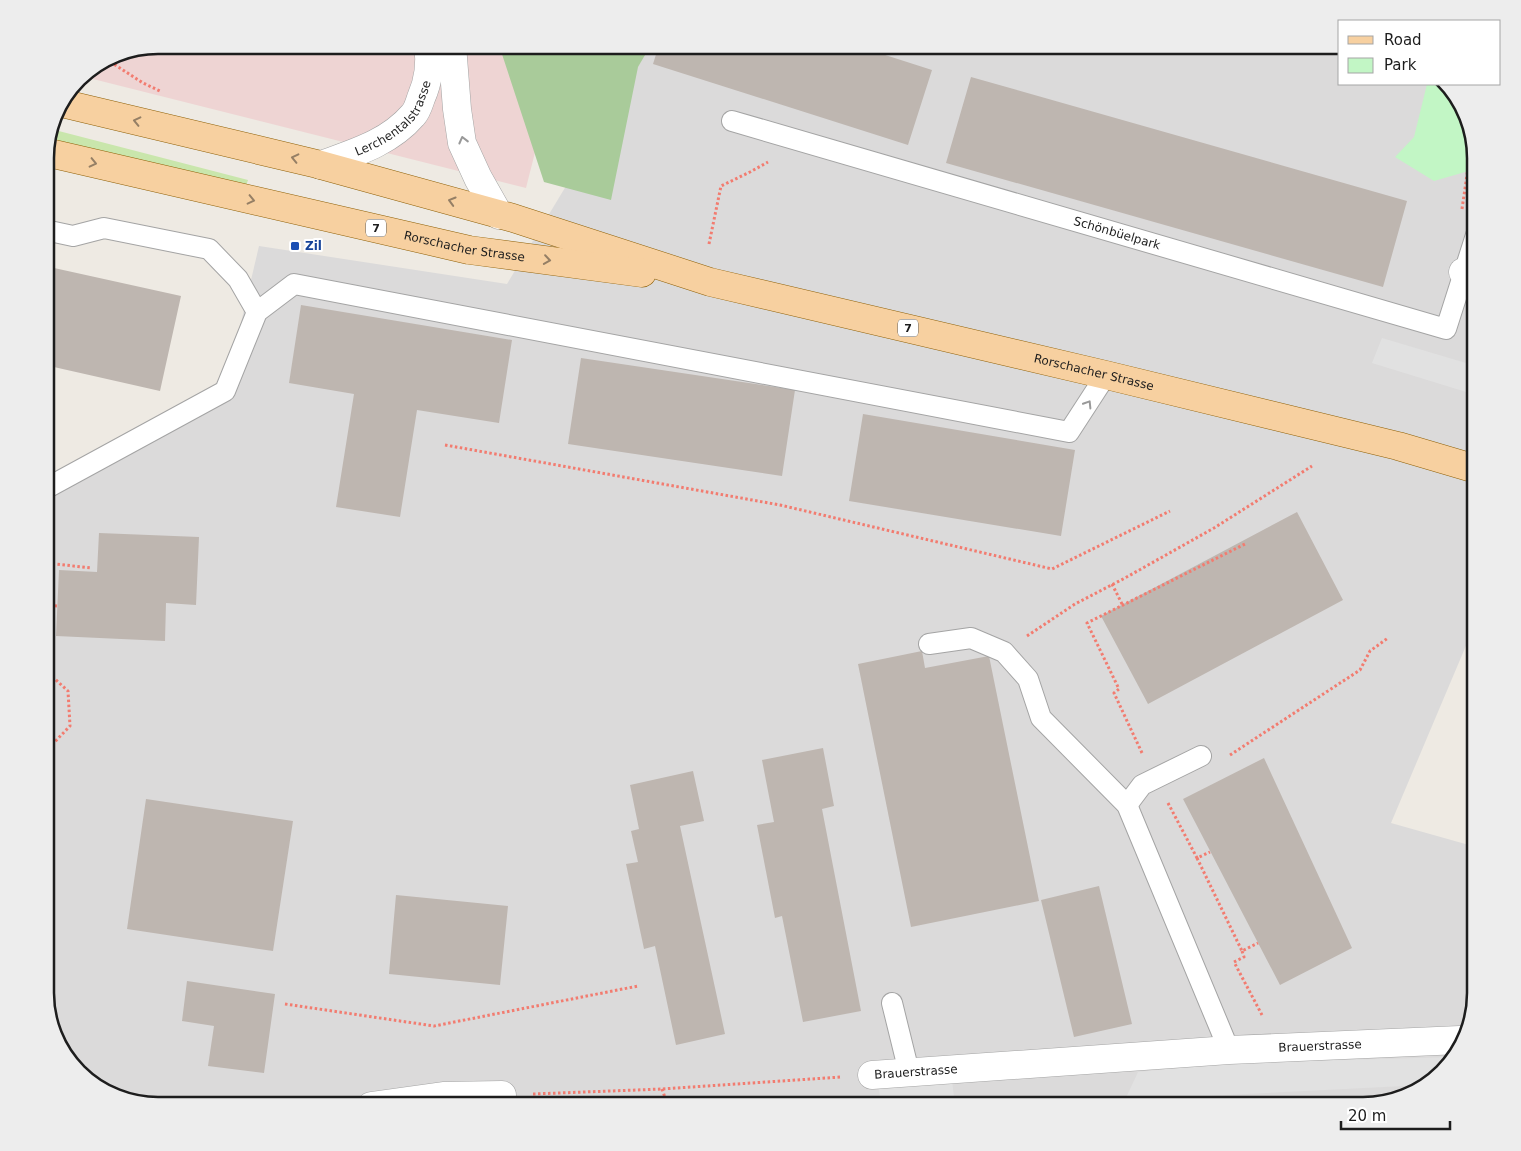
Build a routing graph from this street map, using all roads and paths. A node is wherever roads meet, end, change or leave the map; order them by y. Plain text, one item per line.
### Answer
1 (429, 54) edge
2 (453, 54) edge
3 (69, 105) edge
4 (732, 120) dead end
5 (803, 141) junction
6 (54, 154) edge
7 (321, 165) junction
8 (1467, 174) edge
9 (1461, 213) dead end
10 (499, 214) junction
11 (54, 232) edge
12 (709, 244) dead end
13 (1467, 281) edge
14 (710, 282) junction
15 (257, 312) junction
16 (1106, 375) junction
17 (445, 444) dead end
18 (1312, 466) dead end
19 (1467, 466) edge
20 (54, 484) edge
21 (1170, 511) dead end
22 (1246, 544) dead end
23 (54, 564) edge
24 (91, 568) dead end
25 (1112, 584) junction
26 (54, 606) edge
27 (57, 606) dead end
28 (1123, 606) junction
29 (1388, 638) dead end
30 (929, 644) dead end
31 (1004, 652) junction
32 (54, 678) edge
33 (54, 743) edge
34 (1201, 756) dead end
35 (1224, 759) dead end
36 (1142, 785) junction
37 (1127, 805) junction
38 (1210, 852) dead end
39 (1198, 858) junction
40 (1258, 943) dead end
41 (1242, 951) junction
42 (638, 986) dead end
43 (285, 1004) dead end
44 (892, 1004) dead end
45 (1455, 1040) edge
46 (1279, 1048) junction
47 (1229, 1050) junction
48 (909, 1072) junction
49 (872, 1075) joint
50 (662, 1089) junction
51 (502, 1095) joint
52 (436, 1097) edge
53 (665, 1097) edge

1 - 7 street, Lerchentalstrasse
10 -> 2 street
7 -> 3 main road, Rorschacher Strasse / 7
4 - 5 lane, Schönbüelpark
5 - 12 path
5 - 13 lane, Schönbüelpark
6 -> 14 main road, Rorschacher Strasse / 7
10 -> 7 main road, Rorschacher Strasse / 7
8 - 9 path
10 - 14 main road, Rorschacher Strasse / 7
11 - 15 lane
14 - 16 main road, Rorschacher Strasse / 7
15 -> 16 lane
15 - 20 lane
16 - 19 main road, Rorschacher Strasse / 7
17 - 21 path
18 - 25 path
22 - 28 path
23 - 24 path
25 - 28 path
25 - 31 path
26 - 27 path
28 - 36 path
29 - 35 path
30 - 31 lane
31 - 37 lane
32 - 33 path
34 - 36 lane
36 - 37 lane
37 - 39 path
37 - 47 lane
38 - 39 path
39 - 41 path
40 - 41 path
41 - 46 path
42 - 43 path
44 - 48 lane
45 - 46 street, Brauerstrasse
46 - 47 street, Brauerstrasse
47 - 48 street, Brauerstrasse
48 - 49 street, Brauerstrasse
49 - 50 path, Brauerstrasse
50 - 51 path, Brauerstrasse
50 - 53 path
51 - 52 street

